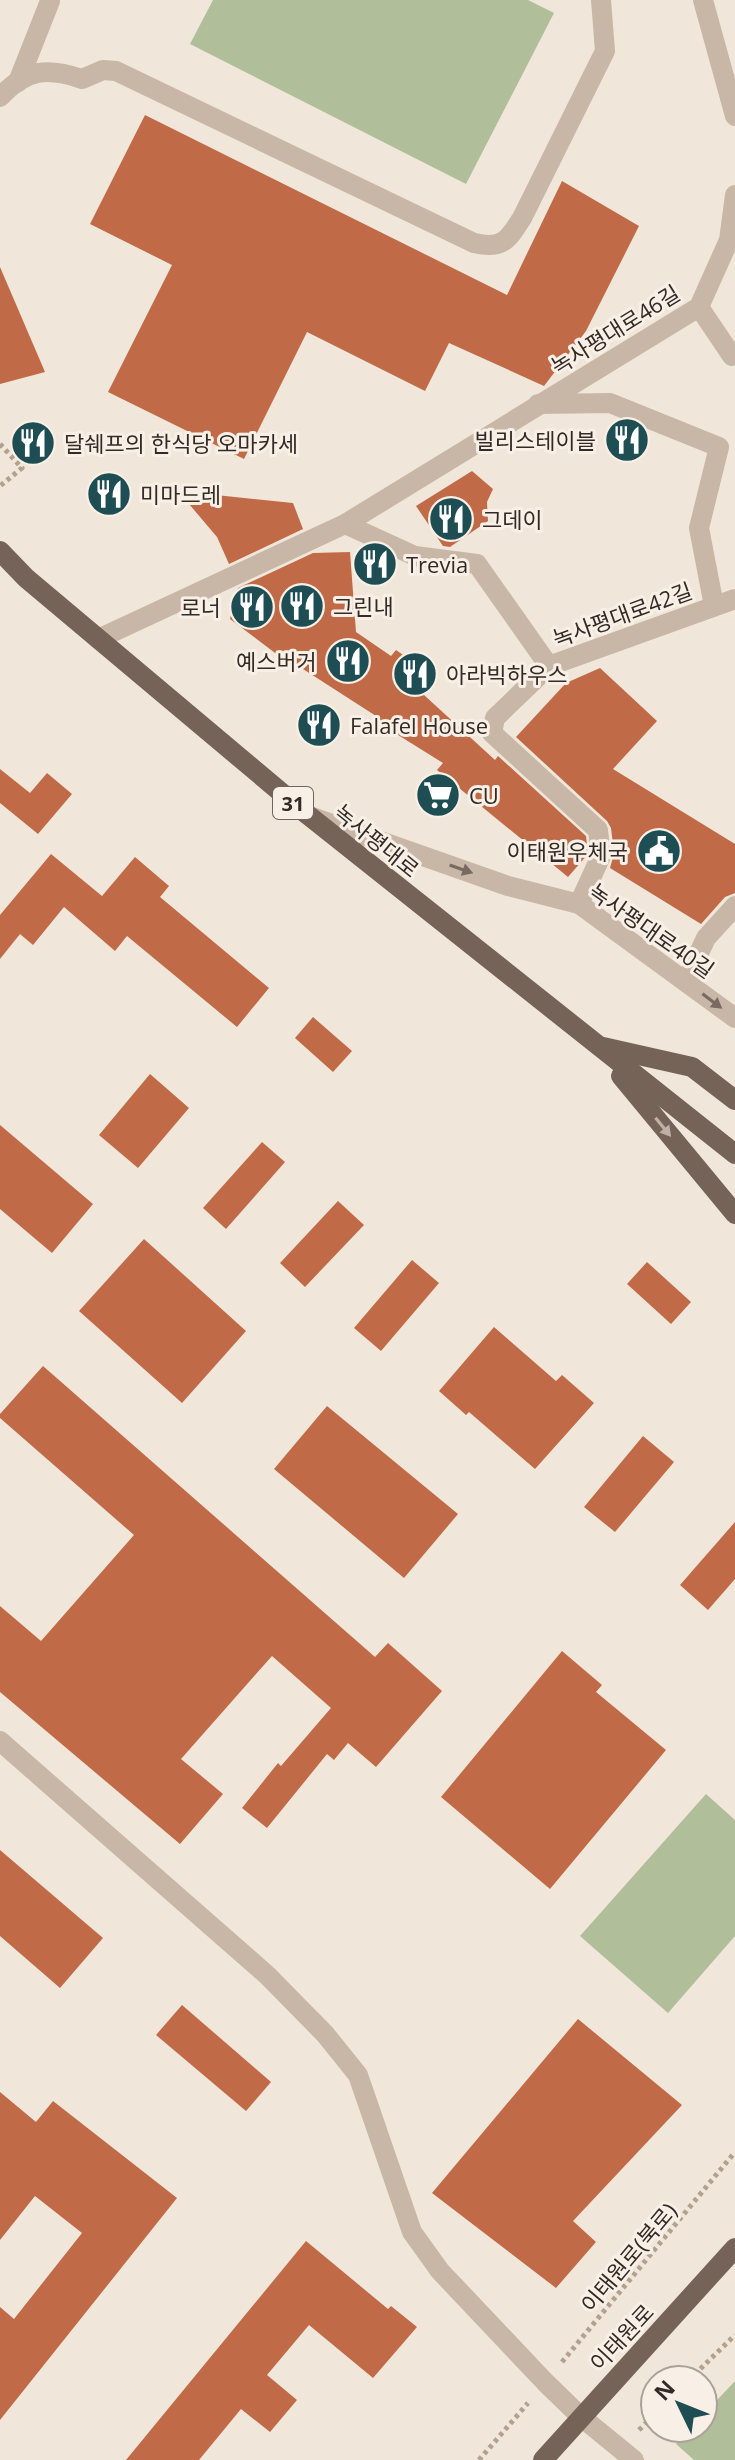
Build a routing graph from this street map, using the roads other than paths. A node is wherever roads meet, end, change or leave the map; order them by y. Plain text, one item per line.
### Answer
1 (601, 0) edge
2 (50, 1) edge
3 (708, 2) edge
4 (18, 82) junction
5 (0, 97) edge
6 (735, 116) edge
7 (735, 195) edge
8 (699, 307) junction
9 (735, 355) edge
10 (538, 404) junction
11 (345, 524) junction
12 (0, 551) edge
13 (735, 599) edge
14 (714, 606) junction
15 (98, 639) junction
16 (549, 666) junction
17 (308, 815) junction
18 (579, 904) junction
19 (735, 906) edge
20 (686, 981) junction
21 (735, 1018) edge
22 (596, 1045) junction
23 (735, 1100) edge
24 (735, 1154) edge
25 (735, 1213) edge
26 (0, 1741) edge
27 (735, 2248) edge
28 (580, 2416) junction
29 (543, 2460) edge
30 (634, 2460) edge

1 - 4 street
2 - 4 street
3 - 6 street
4 - 5 street
7 - 8 street, 녹사평대로46길
8 - 9 street
8 - 10 street, 녹사평대로46길
10 - 11 street, 녹사평대로46길
10 - 14 street, 녹사평대로46길
11 - 15 street, 녹사평대로46길
11 - 16 street
12 - 15 main road, 녹사평대로 / 31
13 - 14 street, 녹사평대로42길
14 - 16 street, 녹사평대로42길
15 - 17 main road, 녹사평대로 / 31
16 - 18 street, 녹사평대로42길
17 -> 18 street, 녹사평대로40길
17 - 22 main road, 녹사평대로 / 31
18 - 20 street, 녹사평대로40길
19 - 20 street
20 -> 21 street, 녹사평대로40길
22 - 23 main road
22 - 24 main road, 녹사평대로 / 31
22 -> 25 main road
26 - 28 street
27 - 28 main road, 이태원로
28 - 29 main road, 이태원로
28 - 30 street

